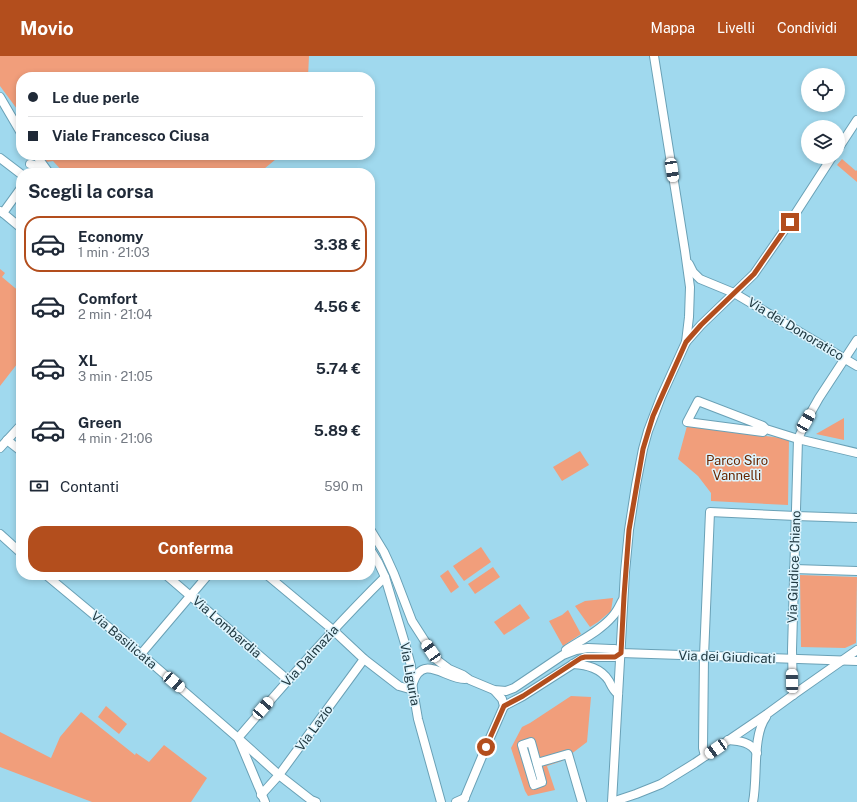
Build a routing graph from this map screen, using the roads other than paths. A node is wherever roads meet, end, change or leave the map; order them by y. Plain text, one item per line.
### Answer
1 (654, 56) edge
2 (0, 97) edge
3 (857, 120) edge
4 (16, 124) edge
5 (845, 138) edge
6 (0, 158) edge
7 (30, 160) edge
8 (30, 164) junction
9 (827, 164) edge
10 (27, 168) edge
11 (41, 168) edge
12 (16, 170) edge
13 (16, 194) edge
14 (1, 212) edge
15 (16, 224) edge
16 (685, 251) junction
17 (734, 293) junction
18 (857, 340) edge
19 (686, 342) junction
20 (845, 358) junction
21 (857, 366) edge
22 (766, 429) junction
23 (16, 430) edge
24 (798, 439) junction
25 (7, 440) junction
26 (16, 447) edge
27 (0, 448) edge
28 (857, 453) edge
29 (796, 516) junction
30 (857, 518) edge
31 (0, 534) edge
32 (375, 537) edge
33 (16, 548) edge
34 (375, 557) edge
35 (794, 569) junction
36 (857, 571) edge
37 (385, 577) junction
38 (53, 580) edge
39 (172, 580) edge
40 (204, 580) edge
41 (273, 580) edge
42 (190, 596) junction
43 (624, 596) junction
44 (333, 630) junction
45 (857, 650) edge
46 (621, 653) junction
47 (141, 654) junction
48 (563, 654) junction
49 (704, 656) junction
50 (364, 659) junction
51 (792, 659) junction
52 (841, 660) junction
53 (857, 661) edge
54 (573, 664) junction
55 (288, 680) junction
56 (470, 680) junction
57 (413, 688) junction
58 (494, 690) junction
59 (618, 694) junction
60 (793, 695) junction
61 (504, 706) junction
62 (767, 714) junction
63 (238, 738) junction
64 (728, 740) junction
65 (757, 753) junction
66 (705, 756) junction
67 (537, 763) junction
68 (279, 775) junction
69 (440, 799) edge
70 (262, 800) edge
71 (464, 800) edge
72 (316, 802) edge
73 (445, 802) edge
74 (456, 802) edge
75 (582, 802) edge
76 (612, 802) edge
77 (753, 802) edge

1 - 16 street
2 - 4 street
3 - 5 street
6 - 12 street
7 - 8 street
8 - 10 street
8 - 11 street
9 - 17 street
13 - 14 street
14 - 15 street
16 - 17 street, Via dei Donoratico
16 - 19 street
17 - 19 street
17 - 20 street, Via dei Donoratico
18 - 20 street
19 - 43 street
20 - 21 street, Via dei Donoratico
20 - 24 street
22 - 22 street
22 - 24 street
23 - 25 street
24 - 28 street
24 - 29 street, Via Giudice Chiano
25 - 26 street
25 - 27 street
29 - 30 street
29 - 35 street, Via Giudice Chiano
29 - 49 street
31 - 33 street
32 - 56 street, Via Liguria
34 - 37 street, Via Liguria
35 - 36 street
35 - 51 street, Via Giudice Chiano
37 - 44 street, Via Dalmazia
37 - 57 street, Via Liguria
38 - 47 street, Via Basilicata
39 - 42 street, Via Lombardia
40 - 42 street
41 - 44 street
42 - 47 street
42 - 55 street, Via Lombardia
43 - 46 street
43 - 48 street
44 - 50 street
44 - 55 street, Via Dalmazia
45 - 52 street
46 - 48 street
46 - 49 street, Via dei Giudicati
46 - 54 street
46 - 59 street
47 - 63 street, Via Basilicata
48 - 58 street
49 - 51 street, Via dei Giudicati
49 - 66 street
50 - 57 street
50 - 68 street, Via Lazio
51 - 52 street, Via dei Giudicati
51 - 60 street, Via Giudice Chiano
52 - 53 street, Via dei Giudicati
52 - 60 street
54 - 59 street
54 - 61 street
55 - 63 street, Via Dalmazia
56 - 57 street
56 - 58 street
57 - 69 street, Via Liguria
58 - 61 street
59 - 76 street
60 - 62 street
61 - 71 street
62 - 64 street
62 - 65 street
63 - 68 street, Via Basilicata
63 - 70 street
64 - 65 street
64 - 66 street
65 - 77 street
66 - 76 street
67 - 67 street
67 - 75 street
68 - 70 street, Via Lazio
68 - 72 street, Via Basilicata
69 - 73 street
71 - 74 street

